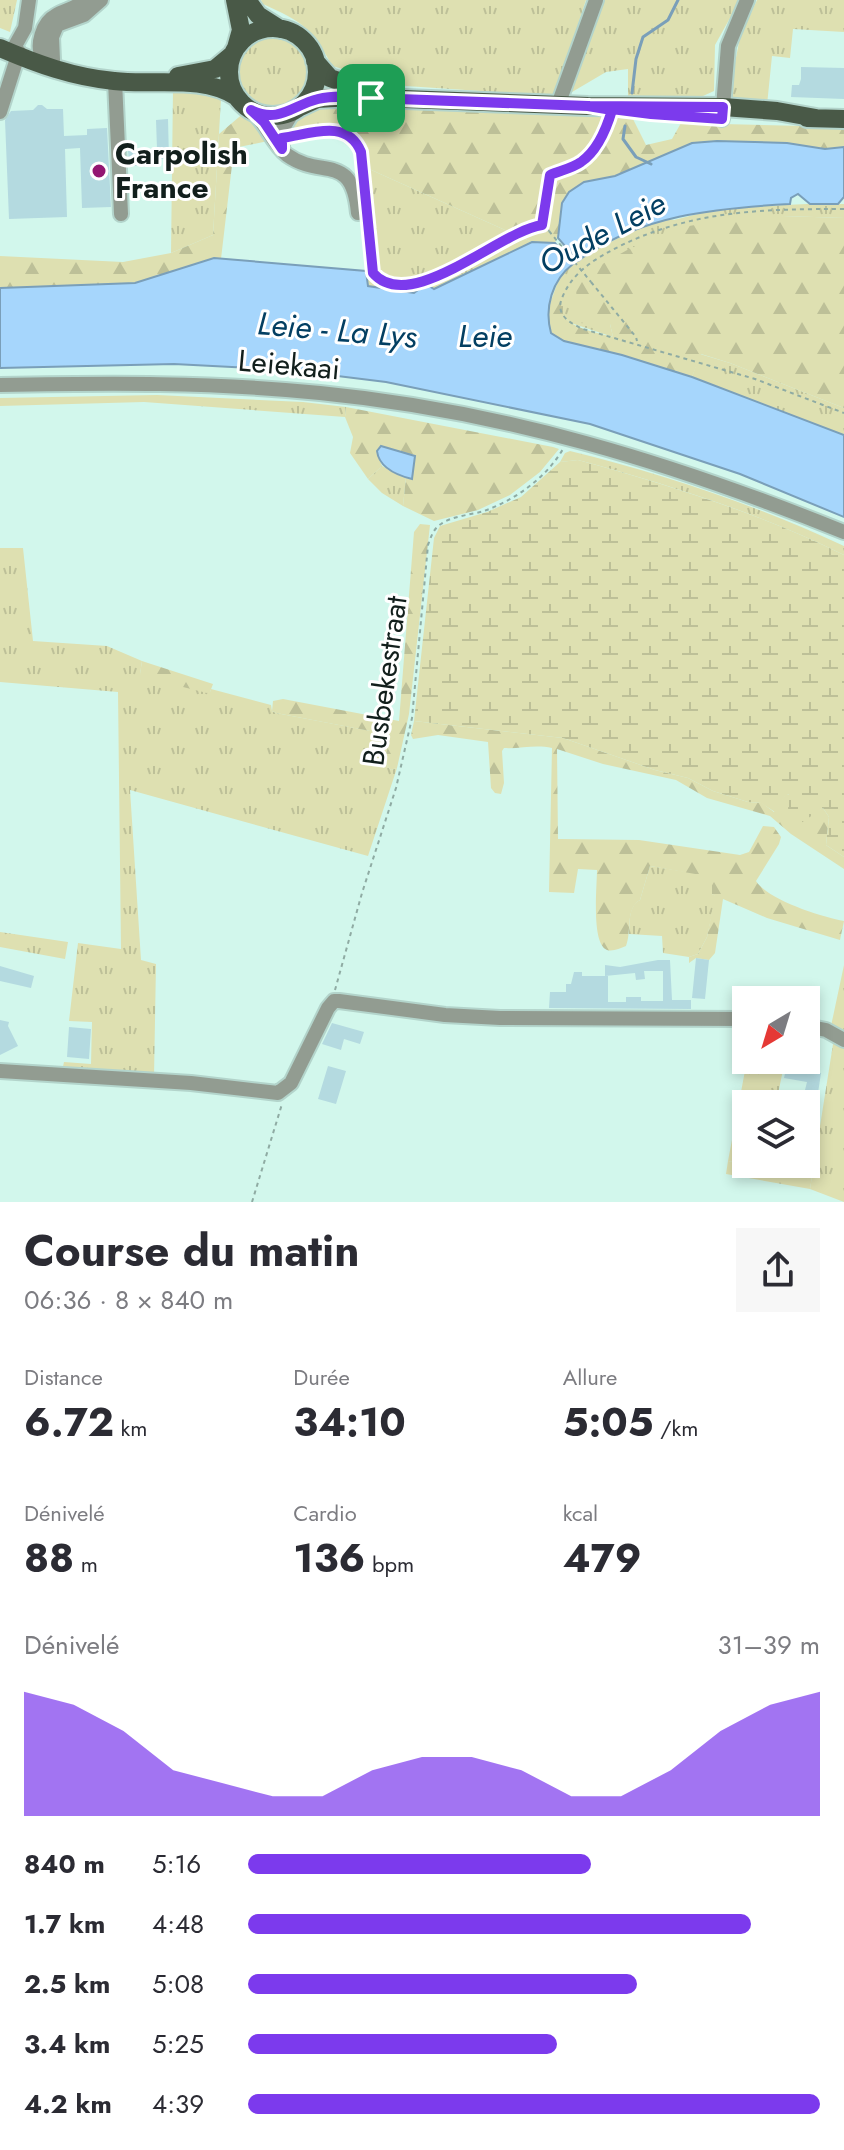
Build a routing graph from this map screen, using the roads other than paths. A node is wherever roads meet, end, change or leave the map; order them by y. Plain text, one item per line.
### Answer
1 (29, 0) edge
2 (84, 0) edge
3 (101, 0) edge
4 (235, 0) edge
5 (247, 0) edge
6 (596, 0) edge
7 (747, 0) edge
8 (282, 30) junction
9 (10, 51) edge
10 (235, 51) junction
11 (314, 60) junction
12 (51, 63) junction
13 (115, 81) junction
14 (237, 97) junction
15 (405, 98) junction
16 (558, 105) junction
17 (588, 106) junction
18 (297, 108) junction
19 (251, 110) junction
20 (0, 112) edge
21 (722, 113) junction
22 (844, 119) edge
23 (282, 144) junction
24 (362, 211) road end
25 (121, 214) dead end
26 (0, 385) edge
27 (844, 532) edge
28 (732, 1019) edge
29 (820, 1029) edge
30 (844, 1040) edge
31 (0, 1071) edge

1 - 9 street
2 - 12 street
3 - 12 street
4 - 10 main road
5 - 8 main road
6 - 16 street
7 - 21 street
8 - 10 main road
8 - 11 main road
9 - 12 main road
9 - 20 street
10 - 12 main road
10 - 14 main road
11 - 15 main road
11 - 18 main road
12 - 13 main road
13 - 14 main road
13 - 25 street
14 - 19 main road
15 - 16 main road
15 - 18 main road
16 - 17 main road
17 - 21 main road
17 - 21 main road
18 - 19 main road
18 - 23 street
19 - 23 street
21 - 22 main road
23 - 24 street
26 - 27 street, Leiekaai
28 - 31 street
29 - 30 street

